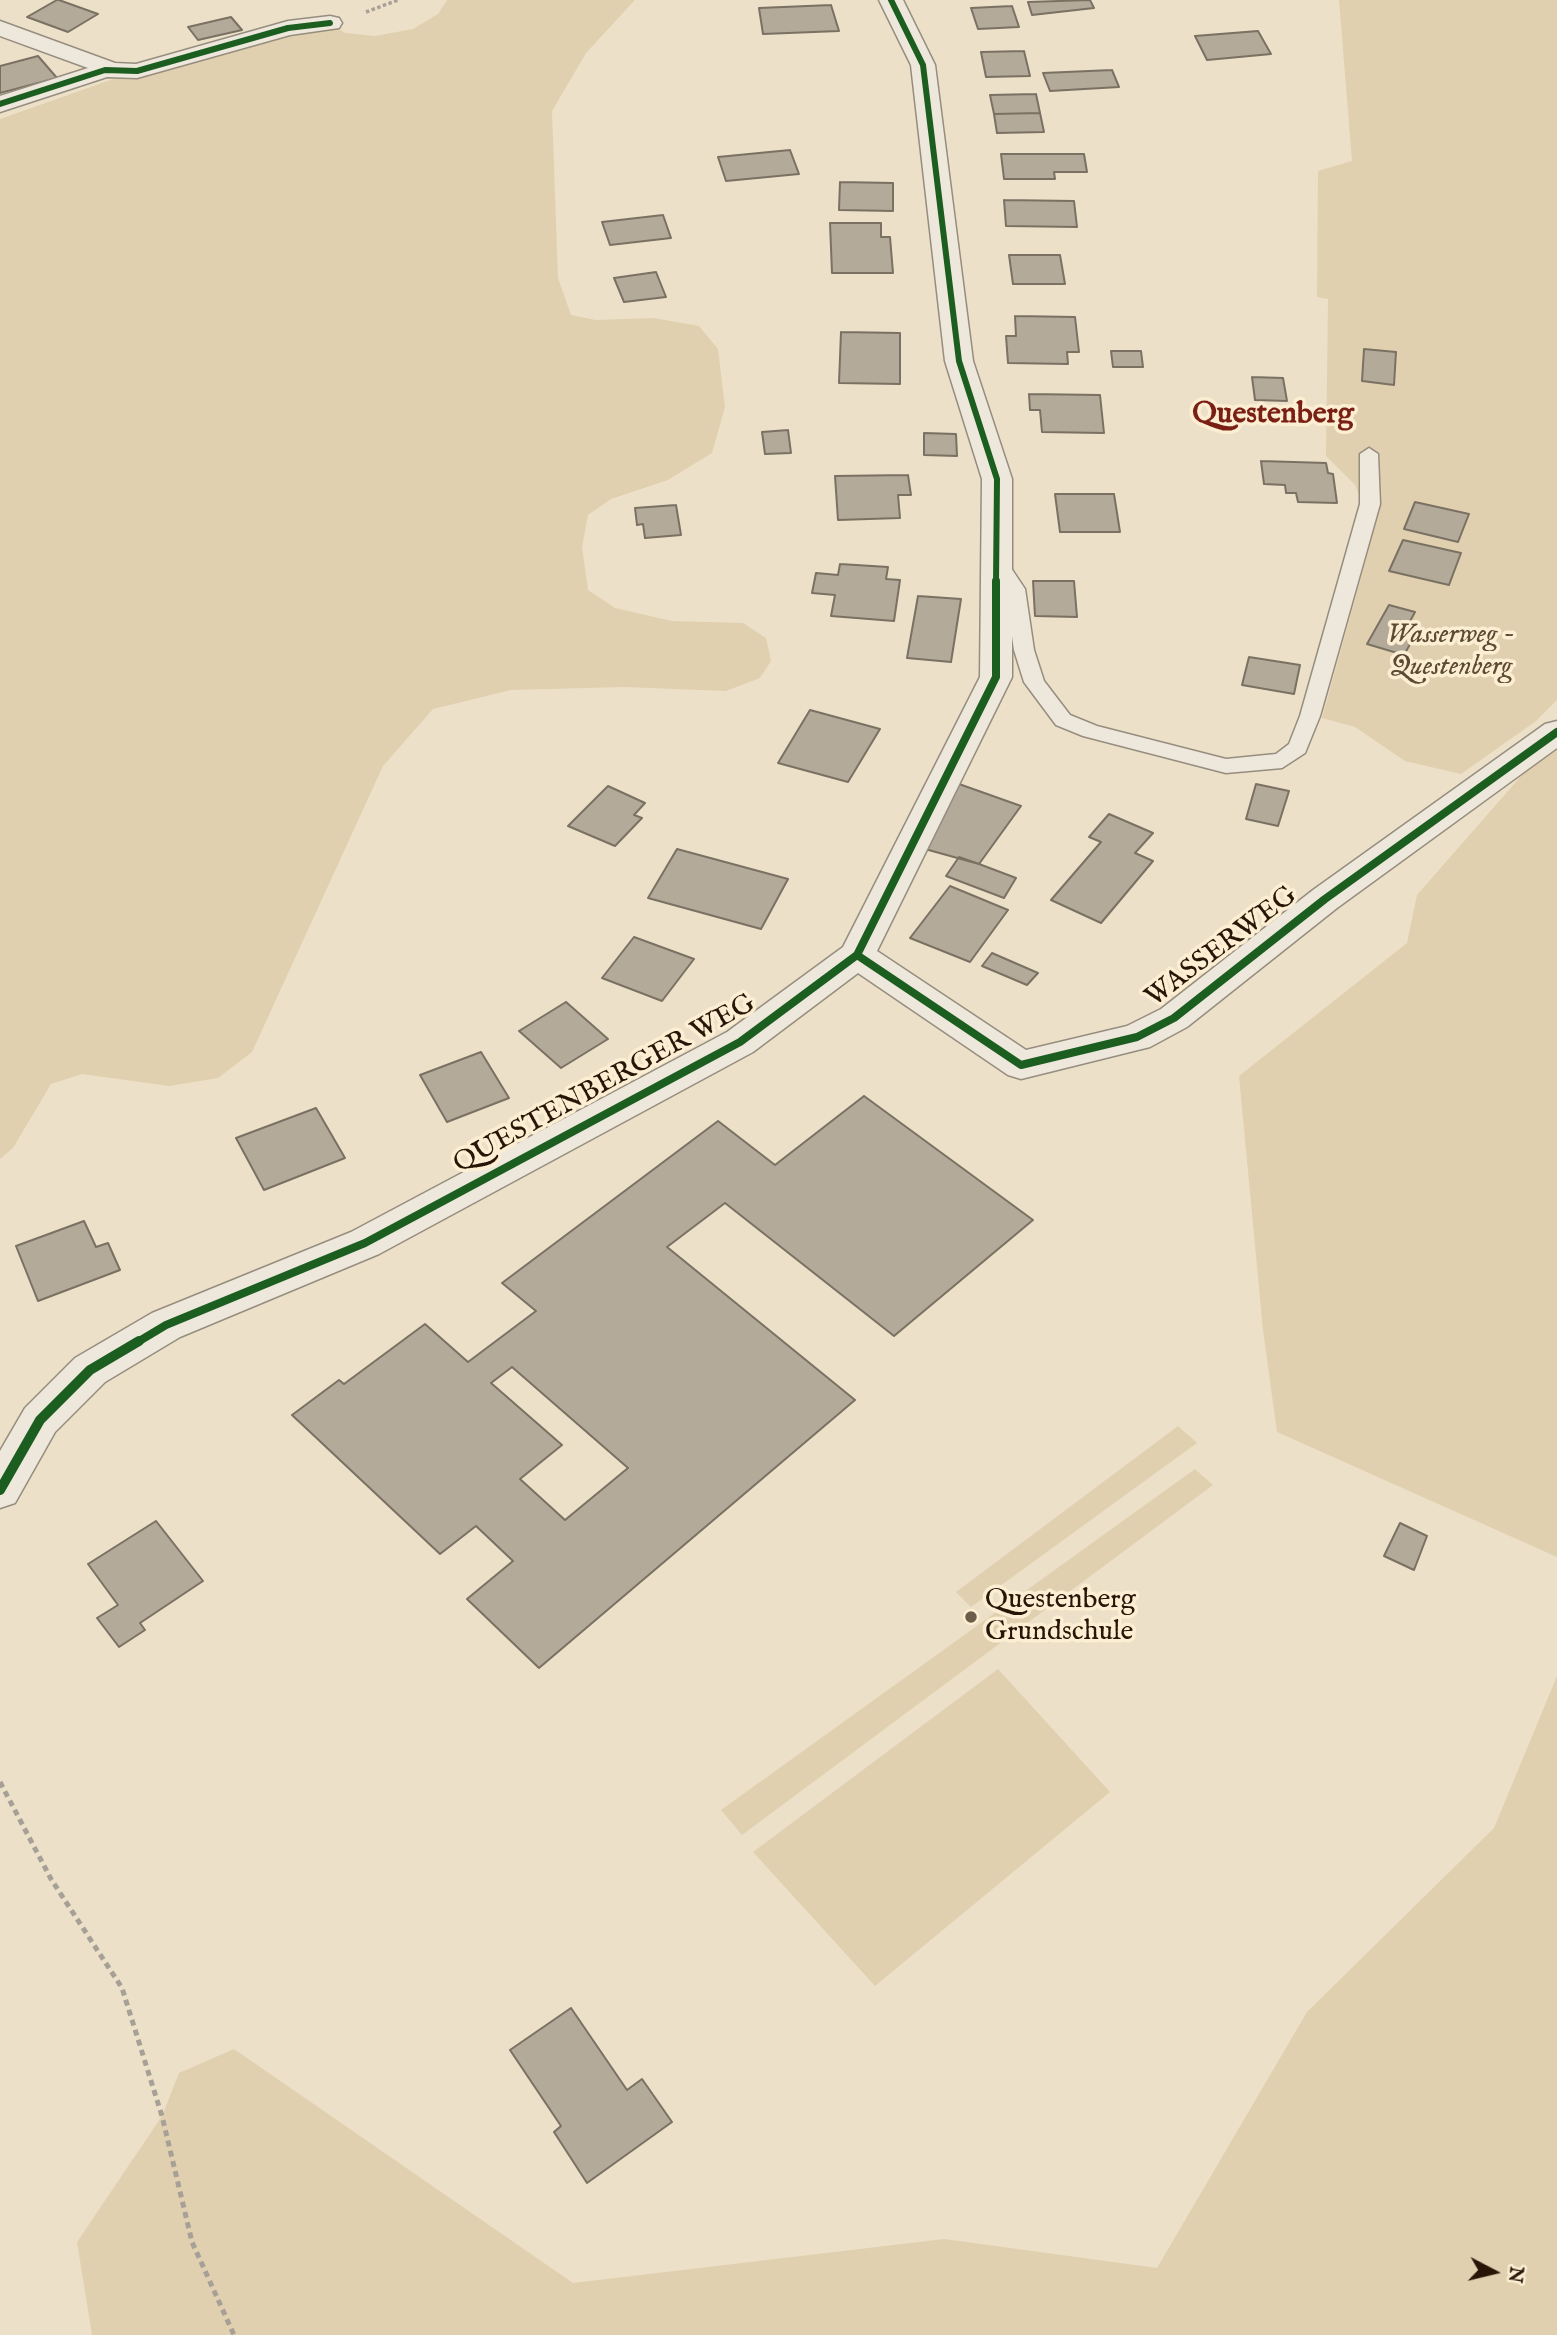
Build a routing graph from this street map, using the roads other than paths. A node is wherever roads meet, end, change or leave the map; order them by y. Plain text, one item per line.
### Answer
1 (891, 0) edge
2 (330, 23) dead end
3 (0, 28) edge
4 (105, 70) junction
5 (0, 104) edge
6 (1369, 454) dead end
7 (994, 557) junction
8 (1557, 732) edge
9 (857, 955) junction
10 (0, 1490) edge

1 - 7 street, QUESTENBERGER WEG
2 - 4 street
3 - 4 street
4 - 5 street
6 - 7 lane
7 - 9 street, QUESTENBERGER WEG
8 - 9 street, WASSERWEG
9 - 10 street, QUESTENBERGER WEG

